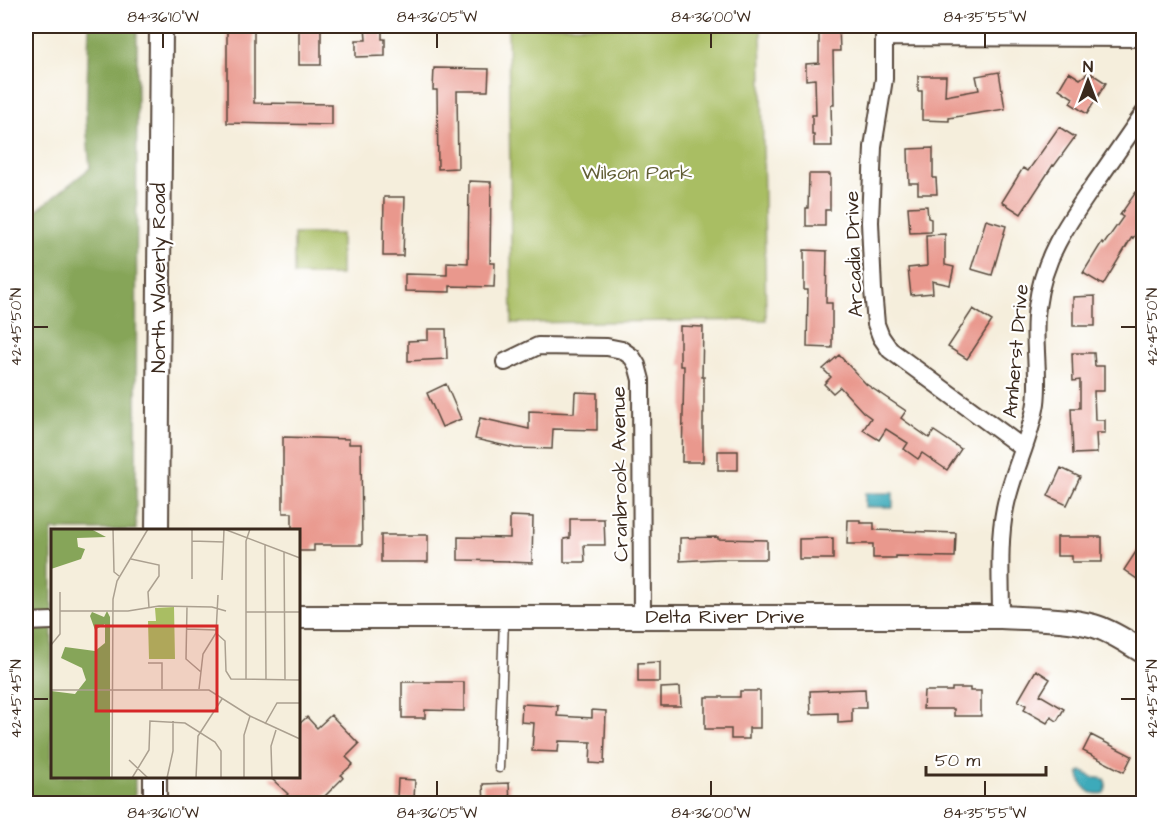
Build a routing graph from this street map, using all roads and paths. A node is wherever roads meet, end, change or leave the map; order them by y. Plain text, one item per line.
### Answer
1 (161, 26) edge
2 (884, 31) edge
3 (1143, 38) edge
4 (1143, 113) edge
5 (505, 362) dead end
6 (1023, 448) junction
7 (157, 529) edge
8 (300, 617) edge
9 (504, 617) junction
10 (642, 617) junction
11 (1001, 617) junction
12 (51, 621) edge
13 (26, 622) edge
14 (1143, 652) edge
15 (499, 768) dead end
16 (155, 778) edge
17 (155, 804) edge

1 - 7 street, North Waverly Road
2 - 3 street
2 - 6 street, Arcadia Drive
4 - 6 street, Amherst Drive
5 - 10 street, Cranbrook Avenue
6 - 11 street, Amherst Drive
8 - 9 street, Delta River Drive
9 - 10 street, Delta River Drive
9 - 15 lane
10 - 11 street, Delta River Drive
11 - 14 street, Delta River Drive
12 - 13 street
16 - 17 street

